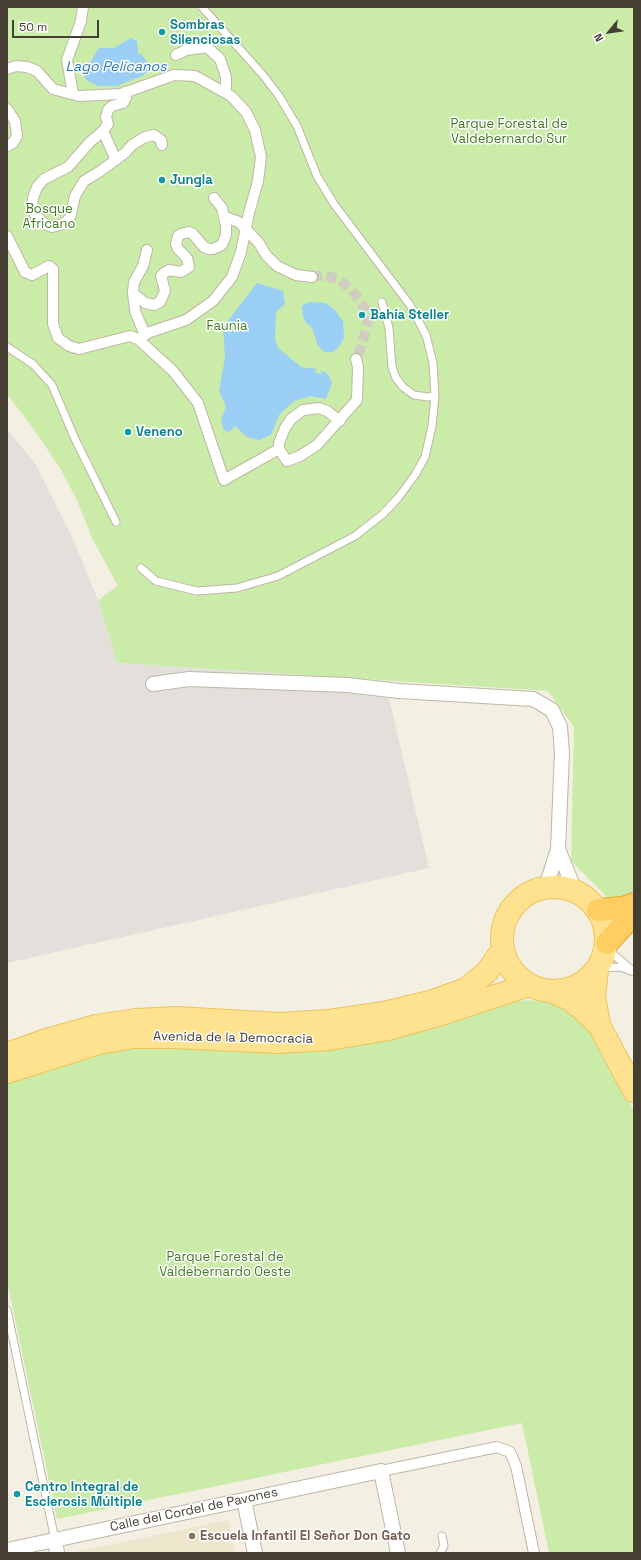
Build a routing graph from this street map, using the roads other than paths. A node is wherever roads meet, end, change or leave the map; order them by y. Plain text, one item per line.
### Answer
1 (82, 7) edge
2 (202, 7) edge
3 (176, 55) dead end
4 (7, 69) edge
5 (125, 92) junction
6 (226, 92) junction
7 (73, 94) junction
8 (7, 109) edge
9 (103, 131) junction
10 (162, 145) dead end
11 (7, 146) edge
12 (116, 160) junction
13 (214, 198) dead end
14 (225, 217) junction
15 (246, 229) junction
16 (7, 236) edge
17 (147, 250) dead end
18 (312, 277) tunnel mouth
19 (133, 293) junction
20 (382, 302) dead end
21 (142, 337) junction
22 (7, 347) edge
23 (356, 359) tunnel mouth
24 (435, 396) junction
25 (340, 421) junction
26 (279, 449) junction
27 (116, 522) dead end
28 (141, 568) dead end
29 (153, 684) dead end
30 (558, 849) junction
31 (546, 887) junction
32 (576, 891) junction
33 (634, 904) edge
34 (598, 910) junction
35 (634, 914) edge
36 (606, 945) junction
37 (502, 949) junction
38 (597, 969) junction
39 (634, 972) edge
40 (529, 985) junction
41 (553, 992) junction
42 (599, 1025) junction
43 (7, 1054) edge
44 (7, 1072) edge
45 (634, 1091) edge
46 (7, 1310) edge
47 (381, 1471) junction
48 (244, 1500) junction
49 (442, 1536) dead end
50 (56, 1546) edge
51 (7, 1550) edge
52 (255, 1553) edge
53 (398, 1553) edge
54 (440, 1553) edge
55 (534, 1553) edge

1 - 7 street
2 - 24 lane
3 - 6 street
4 - 7 street
5 - 6 street
5 - 7 street
5 - 9 street
6 - 15 street
8 - 11 street
9 - 12 street
9 - 12 street
10 - 12 street
13 - 14 street
14 - 15 street
14 - 19 street
15 - 18 street
15 - 21 street
16 - 21 street
17 - 19 street
19 - 21 street
20 - 24 lane
21 - 26 street
22 - 27 lane
23 - 25 street
24 - 28 lane
25 - 26 street
25 - 26 street
29 - 30 street
30 - 31 street
30 - 32 street
31 - 32 main road
31 - 37 main road
32 - 34 main road
33 - 34 highway
34 - 36 main road
35 - 36 highway
36 - 38 main road
36 - 39 lane
37 - 40 main road
37 - 43 main road, Avenida de la Democracia
38 - 39 lane
38 - 41 main road
38 - 42 main road
40 - 41 main road
40 - 44 main road, Avenida de la Democracia
41 - 42 main road
42 - 45 main road
46 - 50 lane
47 - 48 street, Calle del Cordel de Pavones
47 - 53 street
47 - 55 street
48 - 50 street, Calle del Cordel de Pavones
48 - 52 street
49 - 54 lane
50 - 51 street, Calle del Cordel de Pavones

